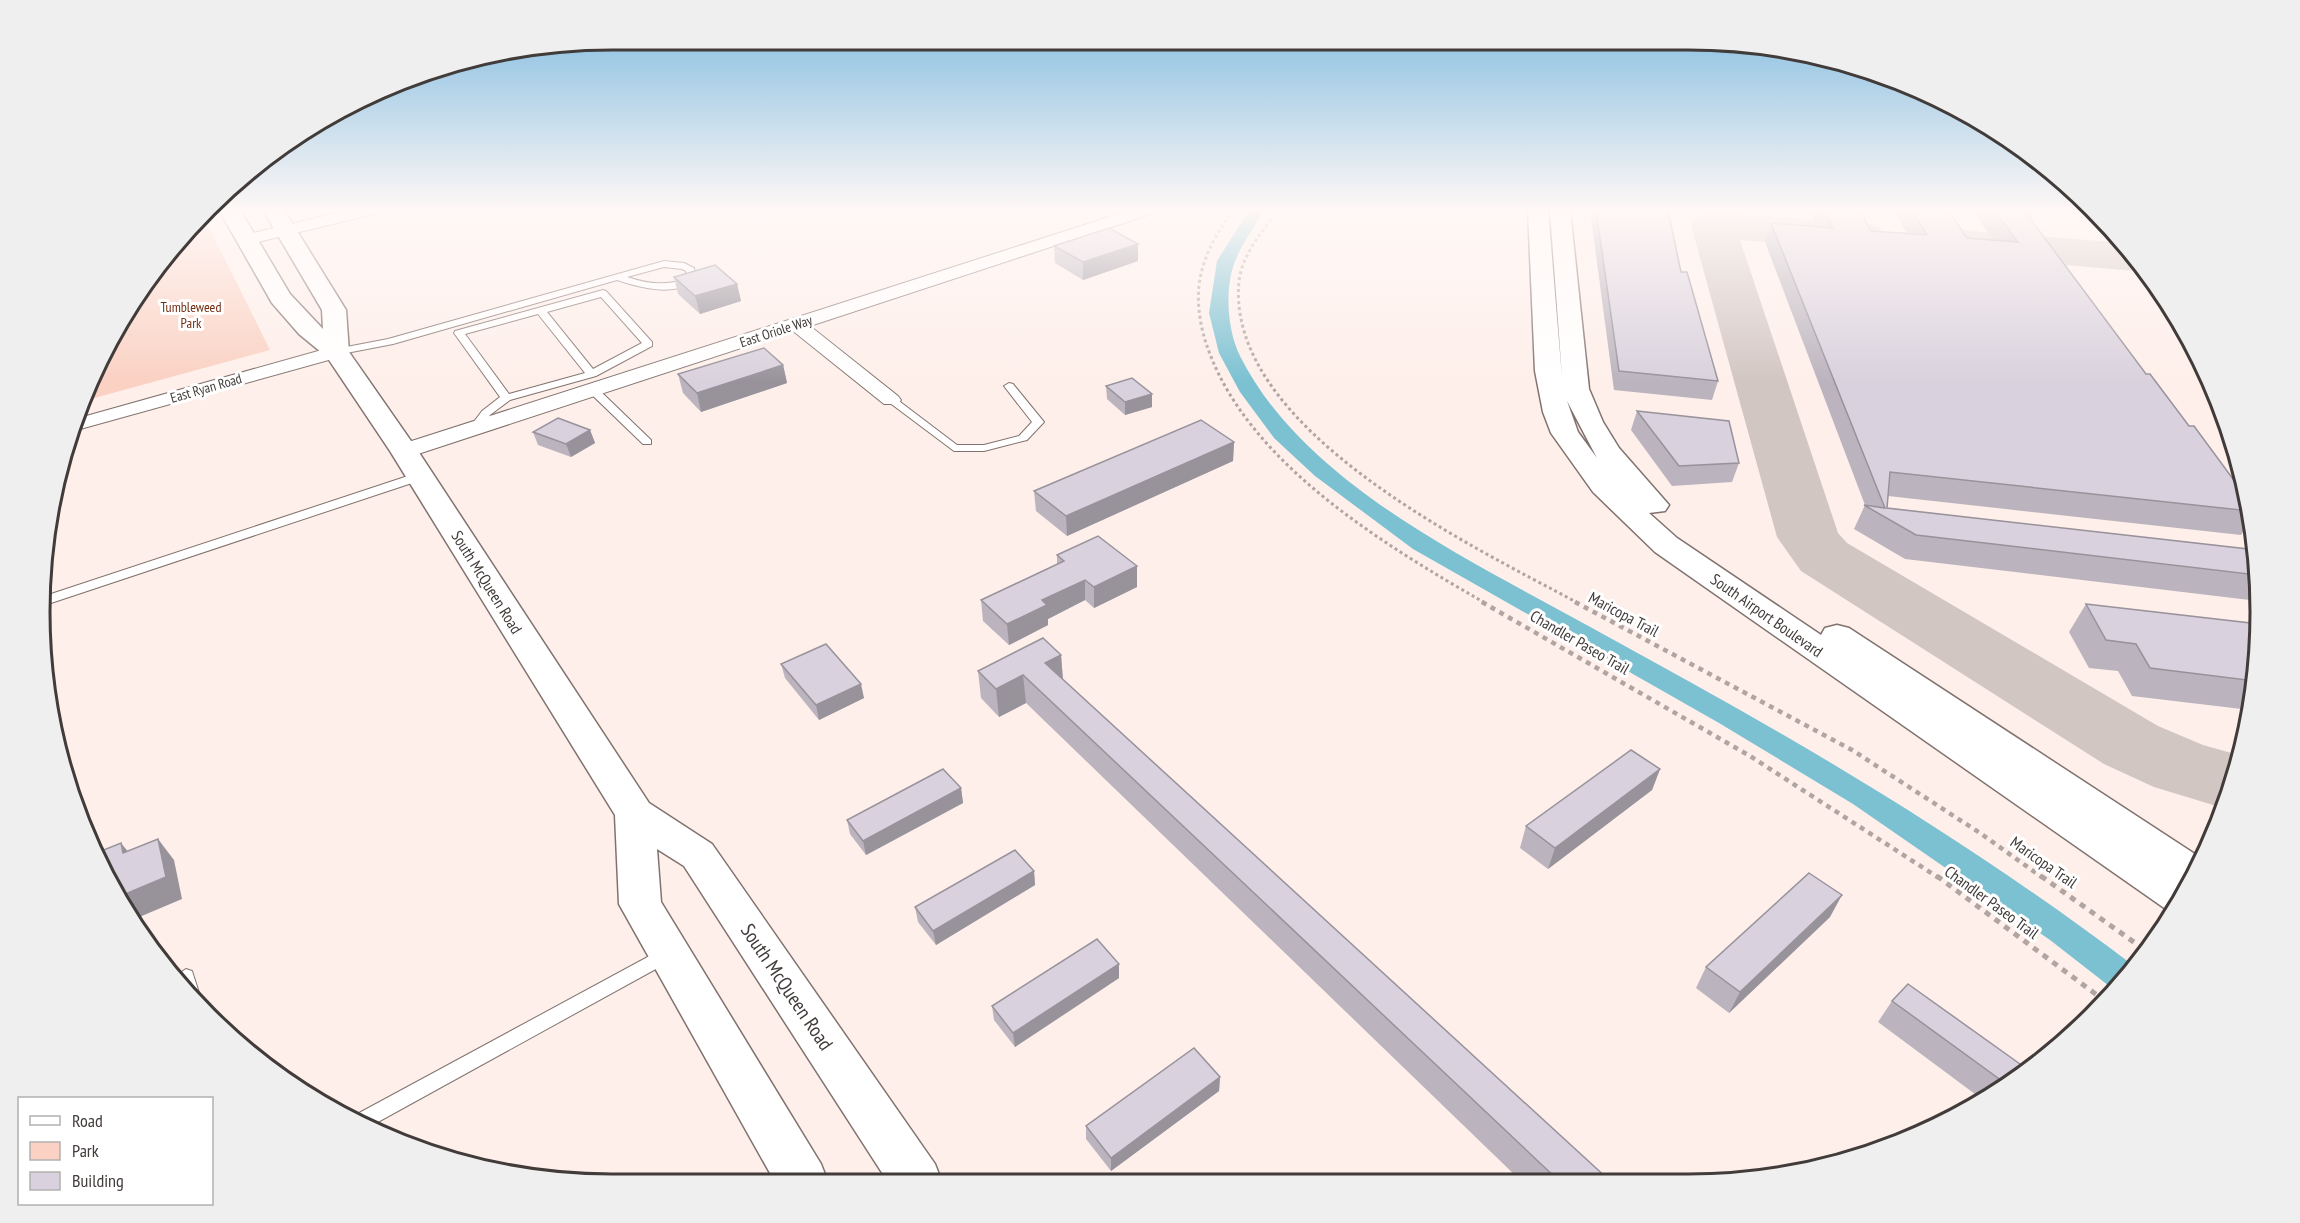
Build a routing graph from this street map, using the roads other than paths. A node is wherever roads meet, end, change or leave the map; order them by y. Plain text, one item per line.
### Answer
1 (262, 267) edge
2 (309, 267) edge
3 (653, 267) edge
4 (686, 267) edge
5 (972, 267) edge
6 (1542, 267) edge
7 (1565, 267) edge
8 (617, 277) junction
9 (541, 310) junction
10 (796, 324) junction
11 (336, 352) junction
12 (592, 382) junction
13 (1009, 386) dead end
14 (506, 398) junction
15 (891, 400) joint
16 (82, 423) edge
17 (476, 427) junction
18 (647, 442) dead end
19 (412, 464) junction
20 (50, 599) edge
21 (1774, 606) junction
22 (635, 814) junction
23 (2187, 870) edge
24 (2174, 894) edge
25 (669, 953) junction
26 (367, 1118) edge
27 (798, 1174) edge
28 (912, 1174) edge

1 - 11 main road, South McQueen Road
2 - 11 main road
3 - 8 lane
4 - 8 lane
5 - 10 street, East Oriole Way
6 - 21 main road, South Airport Boulevard
7 - 21 main road, South Airport Boulevard
8 - 11 lane
9 - 12 lane
9 - 12 lane
9 - 14 lane
10 - 12 street, East Oriole Way
10 - 15 street
11 - 16 street, East Ryan Road
11 - 19 main road, South McQueen Road
12 - 14 lane
12 - 17 street, East Oriole Way
12 - 18 lane
13 - 15 lane
14 - 17 lane
17 - 19 street, East Oriole Way
19 - 20 lane
19 - 22 main road, South McQueen Road
21 - 23 main road, South Airport Boulevard
21 - 24 main road, South Airport Boulevard
22 - 25 main road, South McQueen Road
22 - 28 main road, South McQueen Road
25 - 26 lane
25 - 27 main road, South McQueen Road

